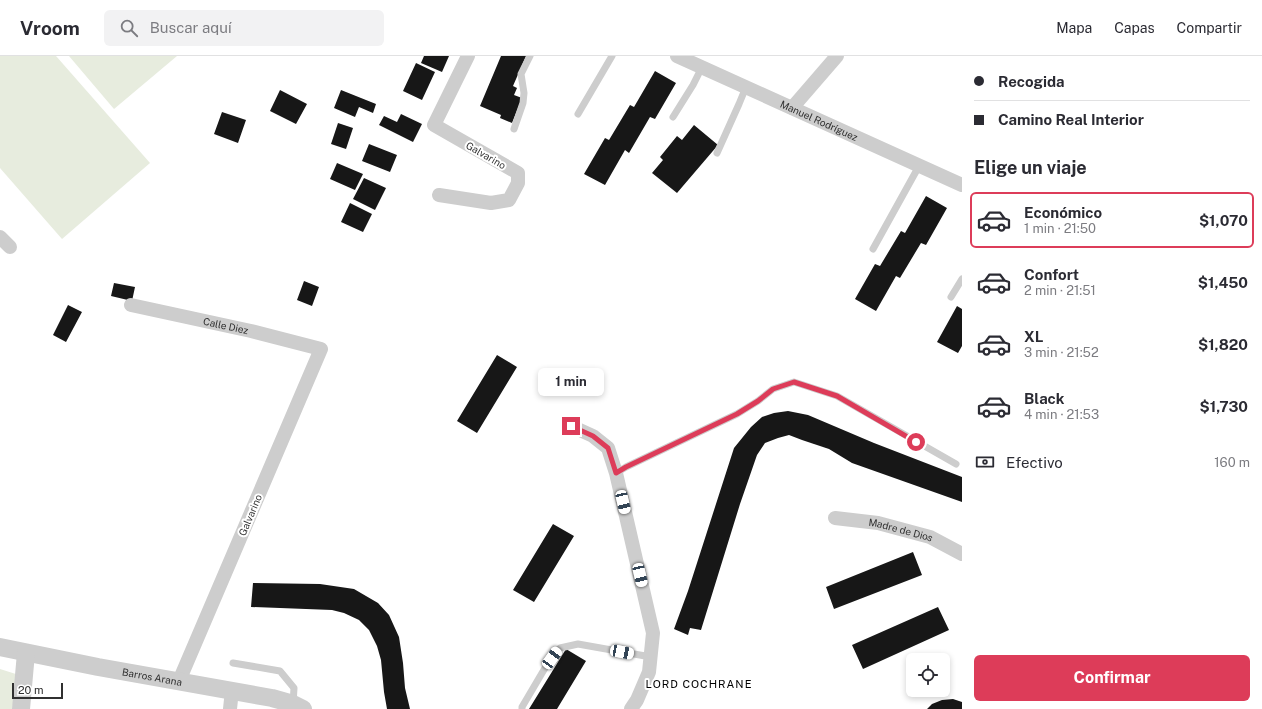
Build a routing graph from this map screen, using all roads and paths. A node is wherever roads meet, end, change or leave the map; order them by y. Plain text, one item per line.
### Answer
1 (468, 56) edge
2 (530, 56) edge
3 (612, 56) edge
4 (677, 56) edge
5 (837, 56) edge
6 (702, 67) junction
7 (746, 87) junction
8 (792, 108) junction
9 (578, 114) dead end
10 (673, 117) dead end
11 (514, 129) dead end
12 (717, 153) dead end
13 (919, 166) junction
14 (962, 185) edge
15 (439, 195) dead end
16 (873, 249) dead end
17 (962, 279) edge
18 (951, 297) dead end
19 (131, 305) dead end
20 (321, 349) joint
21 (571, 426) dead end
22 (956, 464) dead end
23 (616, 473) junction
24 (835, 518) dead end
25 (962, 554) edge
26 (0, 647) edge
27 (26, 653) junction
28 (651, 657) junction
29 (233, 663) dead end
30 (179, 681) junction
31 (232, 690) junction
32 (298, 706) edge
33 (21, 709) edge
34 (230, 709) edge
35 (522, 709) edge
36 (631, 709) edge

1 - 15 street, Galvarino
2 - 11 lane
3 - 9 lane
4 - 6 street, Manuel Rodríguez
5 - 8 street
6 - 7 street, Manuel Rodríguez
6 - 10 lane
7 - 8 street, Manuel Rodríguez
7 - 12 lane
8 - 13 street, Manuel Rodríguez
13 - 14 street, Manuel Rodríguez
13 - 16 lane
17 - 18 lane
19 - 20 street, Calle Diez
20 - 30 street, Galvarino
21 - 23 street
22 - 23 lane
23 - 28 street
24 - 25 street, Madre de Dios
26 - 27 street, Barros Arana
27 - 30 street, Barros Arana
27 - 33 street
28 - 35 lane
28 - 36 street
29 - 32 lane
30 - 31 street, Barros Arana
31 - 32 street, Barros Arana
31 - 34 street

